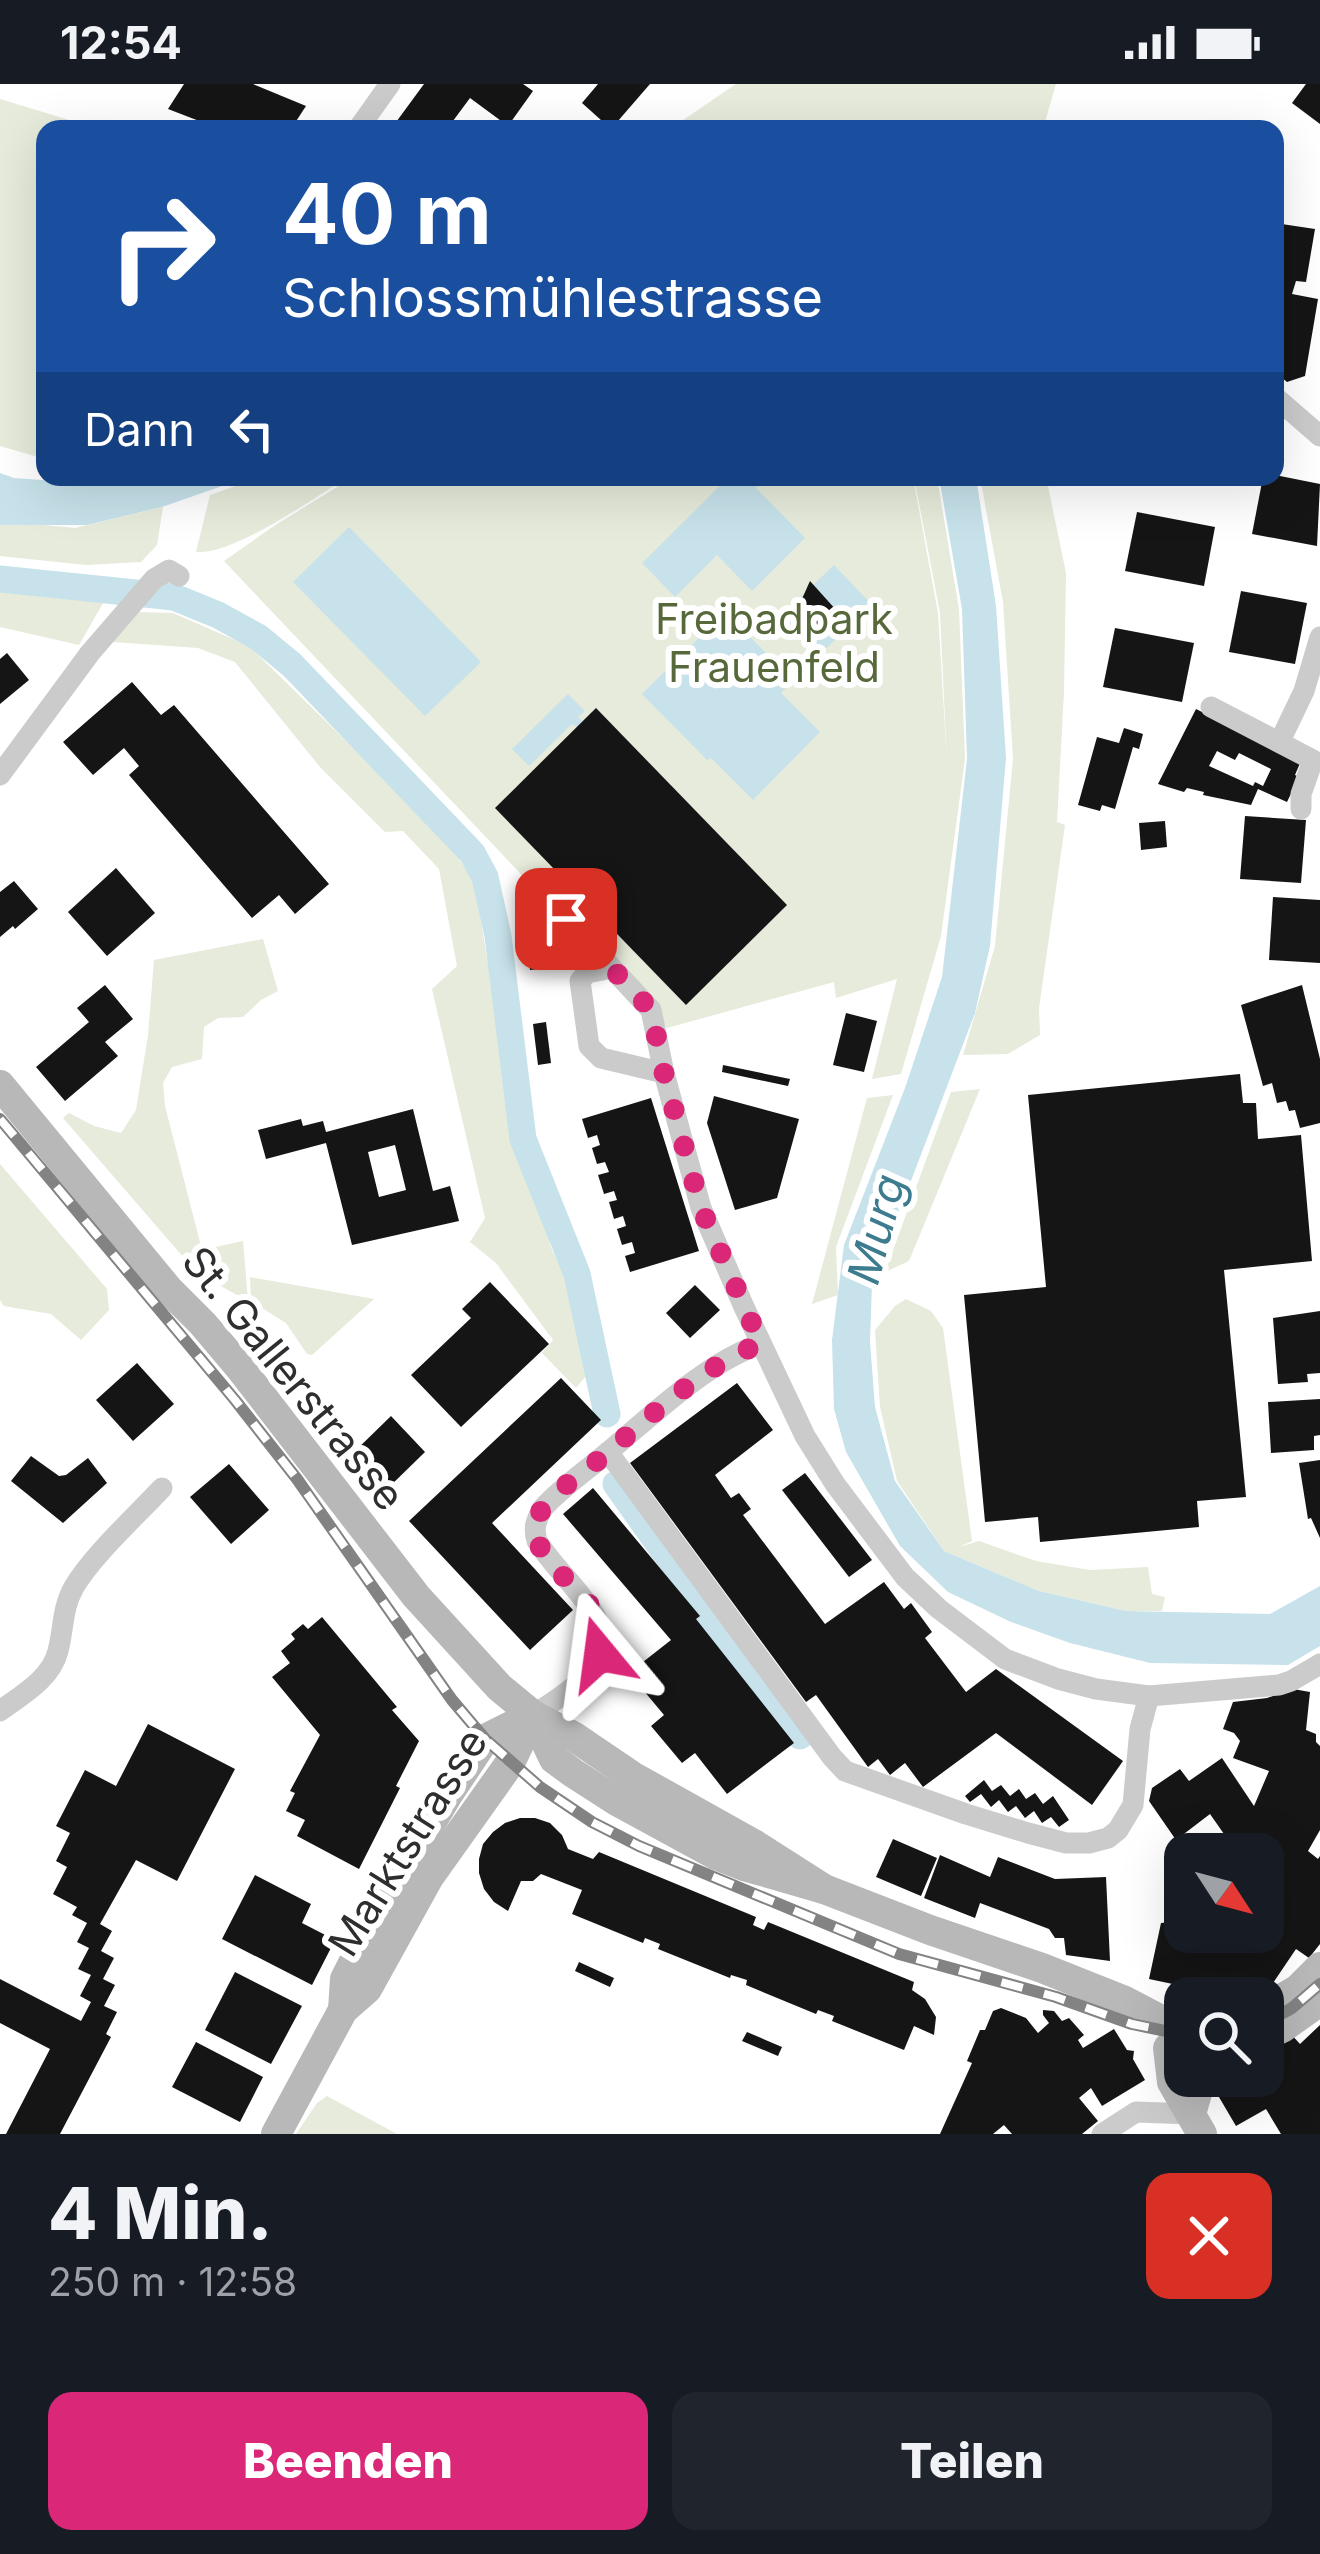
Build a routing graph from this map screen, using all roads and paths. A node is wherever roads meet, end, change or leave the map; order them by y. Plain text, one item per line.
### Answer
1 (390, 84) edge
2 (364, 120) edge
3 (1284, 405) edge
4 (1320, 436) edge
5 (179, 576) dead end
6 (1320, 637) edge
7 (1211, 707) dead end
8 (1280, 741) junction
9 (0, 776) edge
10 (1301, 809) dead end
11 (544, 895) dead end
12 (611, 968) junction
13 (664, 1073) junction
14 (0, 1085) edge
15 (761, 1344) junction
16 (608, 1452) junction
17 (162, 1488) dead end
18 (1320, 1664) edge
19 (1149, 1696) junction
20 (0, 1711) edge
21 (533, 1715) junction
22 (1320, 1967) edge
23 (1284, 1997) edge
24 (1320, 2001) edge
25 (1284, 2027) edge
26 (1164, 2028) edge
27 (1181, 2097) edge
28 (1197, 2124) edge
29 (276, 2134) edge
30 (1102, 2134) edge

1 - 2 street
3 - 4 street
5 - 9 street
6 - 8 street
7 - 8 street
8 - 10 street
11 - 12 street
12 - 13 street
12 - 13 street
13 - 15 street
14 - 21 main road, St. Gallerstrasse
15 - 16 street
15 - 19 street
16 - 19 street
16 - 21 street
17 - 20 street
18 - 19 street
21 - 26 main road, St. Gallerstrasse
21 - 29 main road, Marktstrasse
22 - 23 main road
24 - 25 main road
27 - 28 main road
28 - 30 street

